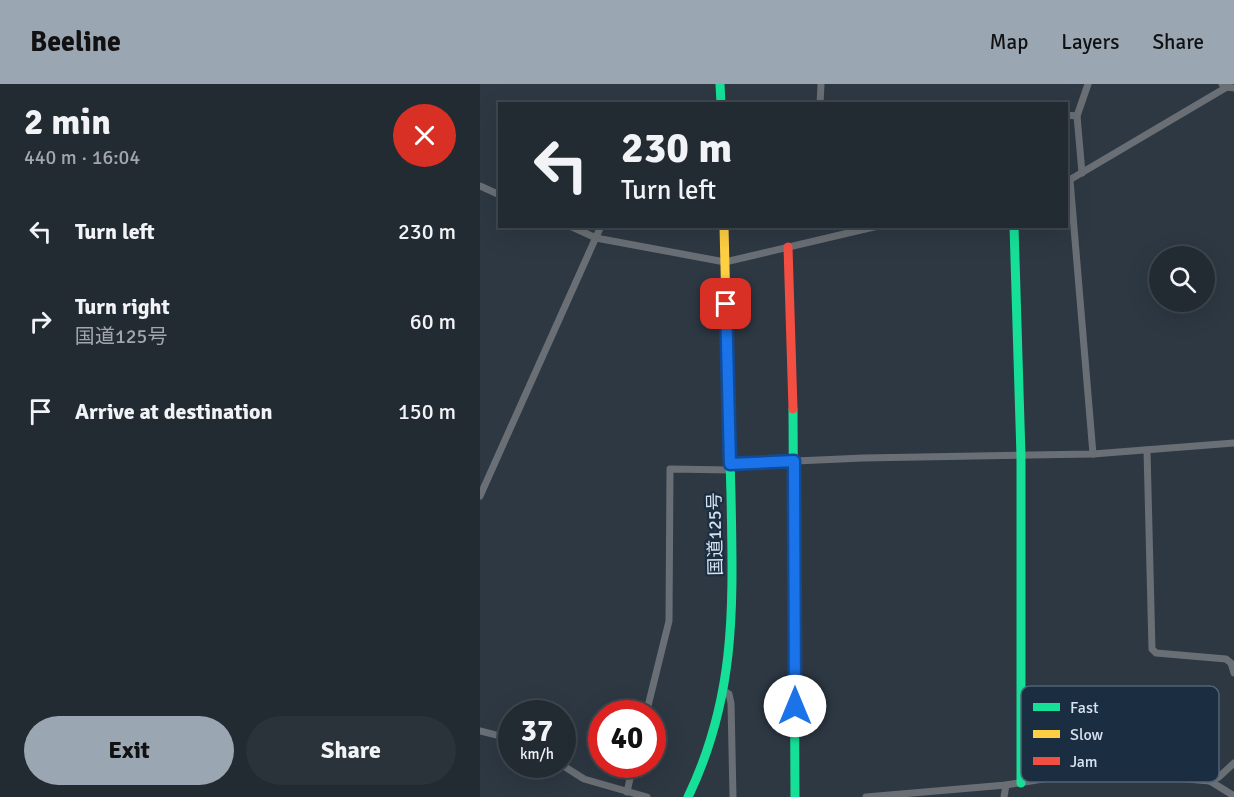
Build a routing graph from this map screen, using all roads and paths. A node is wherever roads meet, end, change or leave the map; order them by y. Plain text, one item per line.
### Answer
1 (720, 84) edge
2 (821, 84) edge
3 (1089, 84) edge
4 (1228, 86) edge
5 (721, 102) edge
6 (820, 102) edge
7 (1068, 115) edge
8 (1077, 116) junction
9 (1082, 173) junction
10 (1068, 181) edge
11 (480, 186) edge
12 (498, 194) edge
13 (574, 228) edge
14 (600, 228) edge
15 (724, 228) edge
16 (869, 228) edge
17 (1014, 228) edge
18 (596, 238) junction
19 (788, 247) junction
20 (725, 262) junction
21 (1234, 443) edge
22 (1147, 450) junction
23 (1093, 454) junction
24 (1021, 456) junction
25 (794, 461) junction
26 (730, 467) junction
27 (480, 496) edge
28 (1234, 673) edge
29 (724, 691) junction
30 (649, 700) edge
31 (480, 731) edge
32 (498, 736) edge
33 (1234, 763) edge
34 (576, 774) edge
35 (1219, 777) edge
36 (630, 778) edge
37 (1027, 782) edge
38 (1212, 782) edge
39 (1021, 783) junction
40 (1006, 785) junction
41 (627, 792) junction
42 (1234, 796) edge
43 (647, 797) edge
44 (688, 797) edge
45 (733, 797) edge
46 (795, 797) edge
47 (866, 797) edge
48 (1004, 797) edge

1 - 5 main road
2 - 6 street
3 - 8 street
4 - 9 street
7 - 8 street
8 - 9 street
9 - 10 street
10 - 23 street
11 - 12 street
13 - 18 street
14 - 18 street
15 - 20 main road, 国道125号
16 - 19 street
17 - 24 main road
18 - 20 street
18 - 27 street
19 - 20 street
19 - 25 main road
20 - 26 main road, 国道125号
21 - 22 street
22 - 23 street
22 - 28 street
23 - 24 street
24 - 25 street
24 - 39 main road
25 - 26 street
25 - 46 main road
26 - 29 main road, 国道125号
26 - 30 street
29 - 44 main road, 国道125号
29 - 45 street
31 - 32 street
33 - 35 street
34 - 41 street
36 - 41 street
37 - 39 street
38 - 42 street
39 - 40 street
40 - 47 street
40 - 48 street
41 - 43 street

